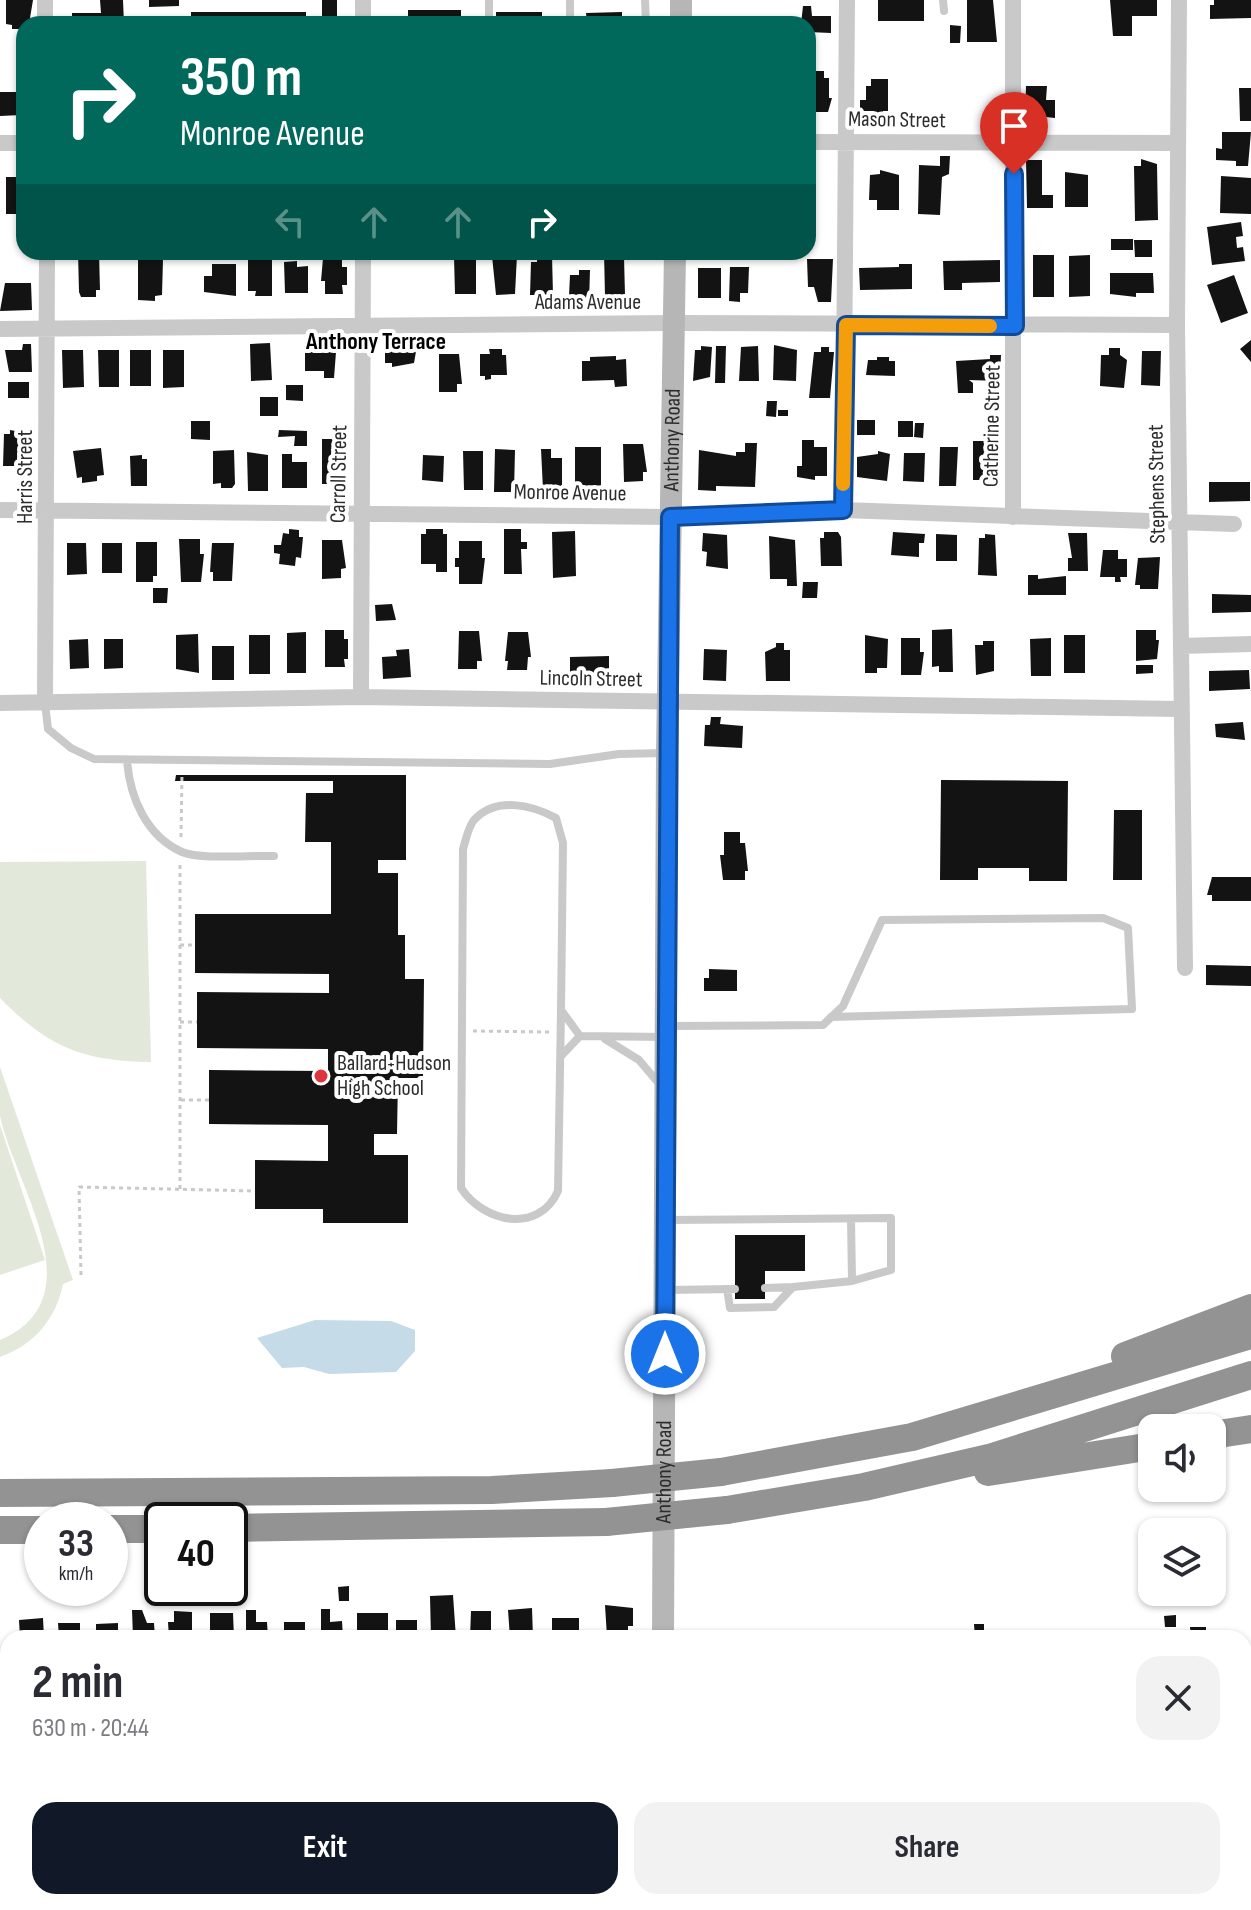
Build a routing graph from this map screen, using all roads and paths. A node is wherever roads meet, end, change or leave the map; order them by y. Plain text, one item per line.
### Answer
1 (847, 0) edge
2 (943, 0) edge
3 (1013, 0) edge
4 (1179, 0) edge
5 (944, 11) dead end
6 (816, 142) edge
7 (846, 142) junction
8 (1178, 143) junction
9 (1014, 144) junction
10 (47, 260) edge
11 (363, 260) edge
12 (675, 260) edge
13 (672, 323) junction
14 (363, 325) junction
15 (846, 325) junction
16 (1177, 325) junction
17 (1015, 326) junction
18 (0, 329) edge
19 (48, 329) junction
20 (47, 508) junction
21 (0, 510) edge
22 (843, 510) junction
23 (361, 511) junction
24 (670, 517) junction
25 (1013, 517) junction
26 (1180, 523) junction
27 (1234, 524) dead end
28 (1251, 644) edge
29 (1181, 646) junction
30 (361, 697) junction
31 (668, 702) junction
32 (0, 703) edge
33 (45, 703) junction
34 (1180, 709) junction
35 (667, 753) junction
36 (127, 761) junction
37 (182, 761) junction
38 (181, 851) junction
39 (274, 856) dead end
40 (180, 945) junction
41 (195, 945) dead end
42 (1185, 968) dead end
43 (561, 1010) junction
44 (831, 1017) junction
45 (180, 1022) junction
46 (197, 1022) dead end
47 (461, 1031) junction
48 (666, 1032) junction
49 (561, 1033) junction
50 (580, 1036) junction
51 (600, 1036) junction
52 (561, 1056) junction
53 (666, 1092) junction
54 (181, 1100) junction
55 (209, 1100) dead end
56 (180, 1190) junction
57 (255, 1191) dead end
58 (851, 1219) junction
59 (666, 1220) junction
60 (81, 1275) dead end
61 (852, 1281) junction
62 (793, 1287) junction
63 (765, 1288) dead end
64 (665, 1290) junction
65 (1251, 1308) edge
66 (1251, 1335) edge
67 (1251, 1375) edge
68 (966, 1423) junction
69 (1251, 1429) edge
70 (1226, 1433) edge
71 (1138, 1448) edge
72 (900, 1479) junction
73 (2, 1493) edge
74 (248, 1528) edge
75 (0, 1530) edge
76 (24, 1530) edge
77 (663, 1630) edge

1 - 7 street
2 - 5 lane
3 - 9 street, Catherine Street
4 - 8 street, Stephens Street
6 - 7 street, Mason Street
7 - 9 street, Mason Street
7 - 15 street
8 - 9 street, Mason Street
8 - 16 street, Stephens Street
9 - 17 street, Catherine Street
10 - 19 street, Harris Street
11 - 14 street, Carroll Street
12 - 13 street, Anthony Road
13 - 14 street, Adams Avenue
13 - 15 street, Adams Avenue
13 - 24 street, Anthony Road
14 - 19 street, Adams Avenue
14 - 23 street, Carroll Street
15 - 17 street, Adams Avenue
15 - 22 street
16 - 17 street, Adams Avenue
16 - 26 street, Stephens Street
17 - 25 street, Catherine Street
18 - 19 street, Adams Avenue
19 - 20 street, Harris Street
20 - 21 street, Monroe Avenue
20 - 23 street, Monroe Avenue
20 - 33 street, Harris Street
22 - 24 street, Monroe Avenue
22 - 25 street, Monroe Avenue
23 - 24 street, Monroe Avenue
23 - 30 street, Carroll Street
24 - 31 street, Anthony Road
25 - 26 street, Monroe Avenue
26 - 27 street, Monroe Avenue
26 - 29 street, Stephens Street
28 - 29 street
29 - 34 street, Stephens Street
30 - 31 street, Lincoln Street
30 - 33 street, Lincoln Street
31 - 34 street, Lincoln Street
31 - 35 street, Anthony Road
32 - 33 street, Lincoln Street
33 - 36 lane
34 - 42 street, Stephens Street
35 - 37 lane
35 - 48 street, Anthony Road
36 - 37 lane
36 - 38 lane
37 - 38 path
38 - 39 lane
38 - 40 path
40 - 41 path
40 - 45 path
43 - 47 lane
43 - 49 lane
43 - 50 lane
44 - 44 lane
44 - 48 lane
45 - 46 path
45 - 54 path
47 - 49 path
47 - 52 lane
48 - 51 lane
48 - 53 street, Anthony Road
49 - 52 lane
50 - 51 lane
50 - 52 lane
51 - 53 lane
53 - 59 street, Anthony Road
54 - 55 path
54 - 56 path
56 - 57 path
56 - 60 path
58 - 59 lane
58 - 61 lane
58 - 61 lane
59 - 64 street, Anthony Road
61 - 62 lane
62 - 63 lane
62 - 64 lane
64 - 77 street, Anthony Road
65 - 68 highway
66 - 68 highway
67 - 72 highway
68 - 73 highway, bridge
69 - 70 highway
71 - 72 highway
72 - 74 highway, bridge
75 - 76 highway

